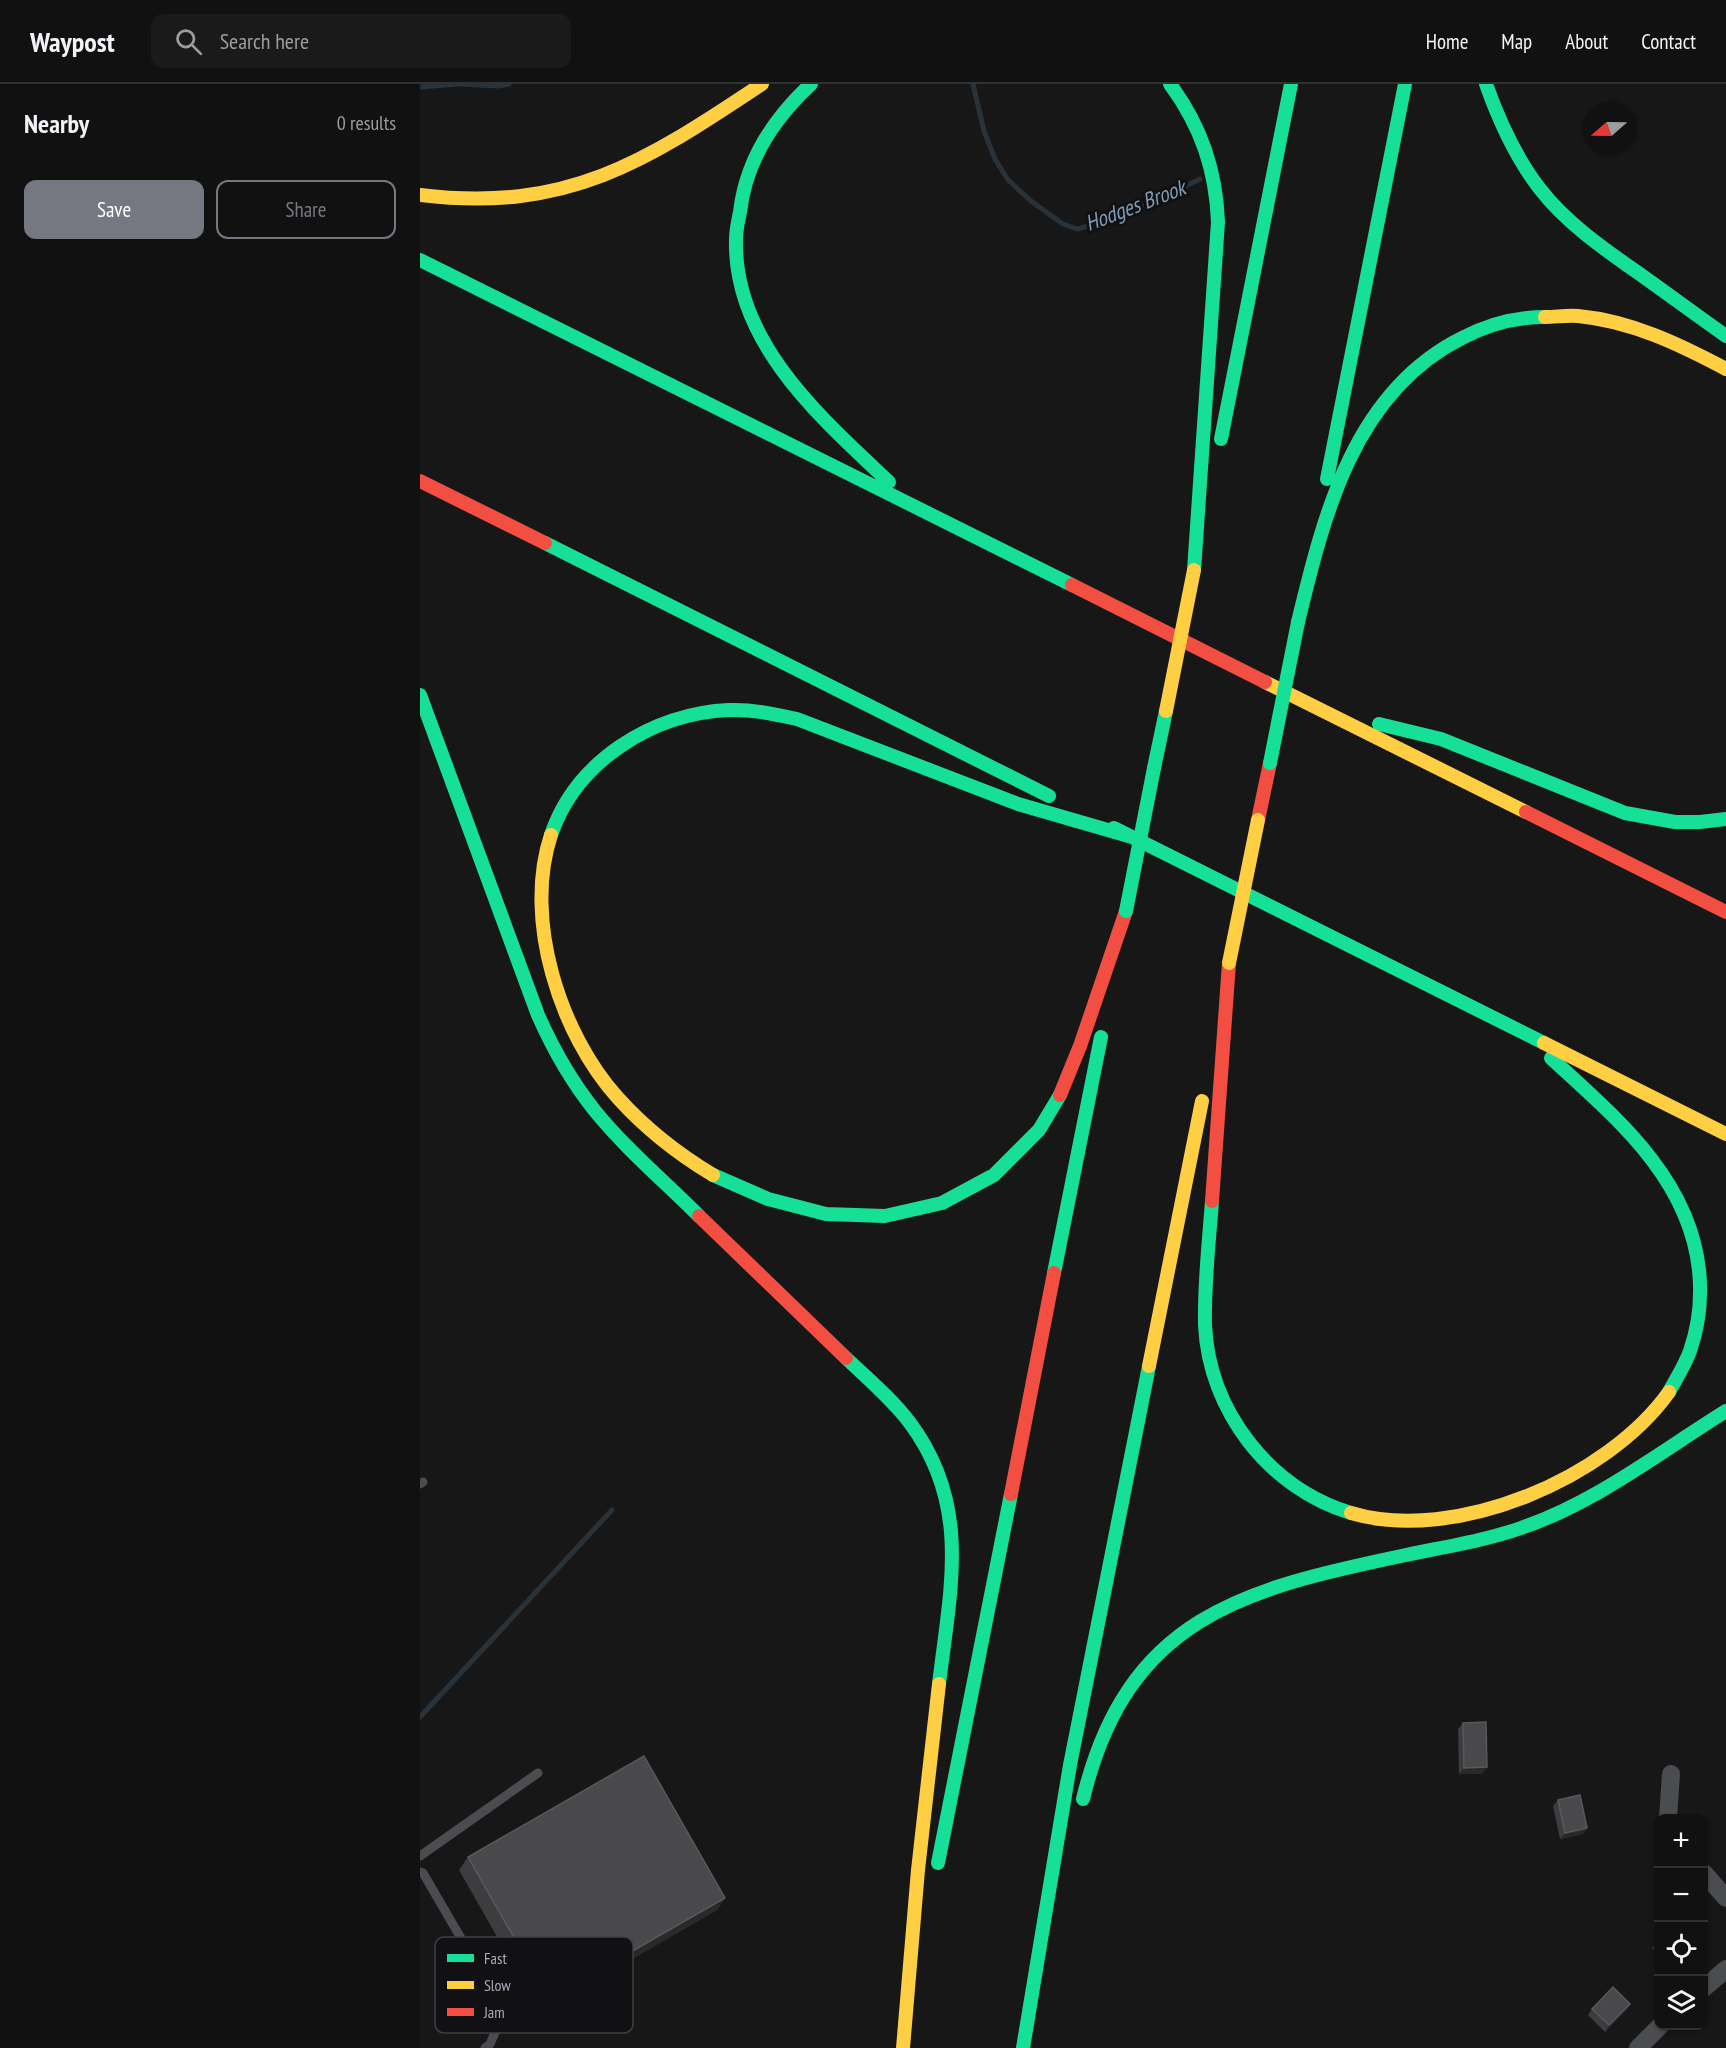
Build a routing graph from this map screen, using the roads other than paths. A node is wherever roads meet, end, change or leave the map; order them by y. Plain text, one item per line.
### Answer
1 (762, 84) edge
2 (811, 84) edge
3 (1170, 84) edge
4 (1291, 84) edge
5 (1405, 84) edge
6 (1486, 84) edge
7 (420, 195) edge
8 (420, 260) edge
9 (1726, 336) edge
10 (1726, 369) edge
11 (420, 481) edge
12 (914, 506) junction
13 (1194, 570) junction
14 (1298, 622) junction
15 (420, 694) edge
16 (1322, 710) junction
17 (1726, 819) edge
18 (1132, 837) junction
19 (1126, 911) junction
20 (1726, 912) edge
21 (1229, 963) junction
22 (1523, 1032) junction
23 (1208, 1069) dead end
24 (1203, 1092) dead end
25 (1726, 1134) edge
26 (1726, 1411) edge
27 (538, 1773) dead end
28 (1671, 1774) dead end
29 (1079, 1811) dead end
30 (1668, 1814) edge
31 (1071, 1845) dead end
32 (420, 1856) edge
33 (420, 1872) edge
34 (936, 1875) dead end
35 (1708, 1878) edge
36 (1726, 1898) edge
37 (928, 1921) dead end
38 (460, 1937) edge
39 (1726, 1969) edge
40 (1708, 1985) edge
41 (1027, 2025) junction
42 (1655, 2030) edge
43 (495, 2033) edge
44 (485, 2048) edge
45 (903, 2048) edge
46 (908, 2048) edge
47 (1023, 2048) edge
48 (1638, 2048) edge

1 - 7 highway
2 - 12 highway
3 - 13 highway
4 - 13 highway
5 - 14 highway
6 - 9 highway
8 - 12 highway
10 - 14 highway
11 - 18 highway
12 - 16 highway
13 - 19 highway, bridge
14 - 21 highway, bridge
15 - 45 highway
16 - 17 highway
16 - 20 highway
18 - 19 highway
18 - 22 highway
19 - 34 highway
21 - 22 highway
21 - 23 highway
22 - 25 highway
24 - 41 highway
26 - 29 highway
27 - 32 lane
28 - 30 street
31 - 41 highway
33 - 38 lane
35 - 36 street
37 - 46 highway
39 - 40 street
41 - 47 highway
42 - 48 street
43 - 44 lane

